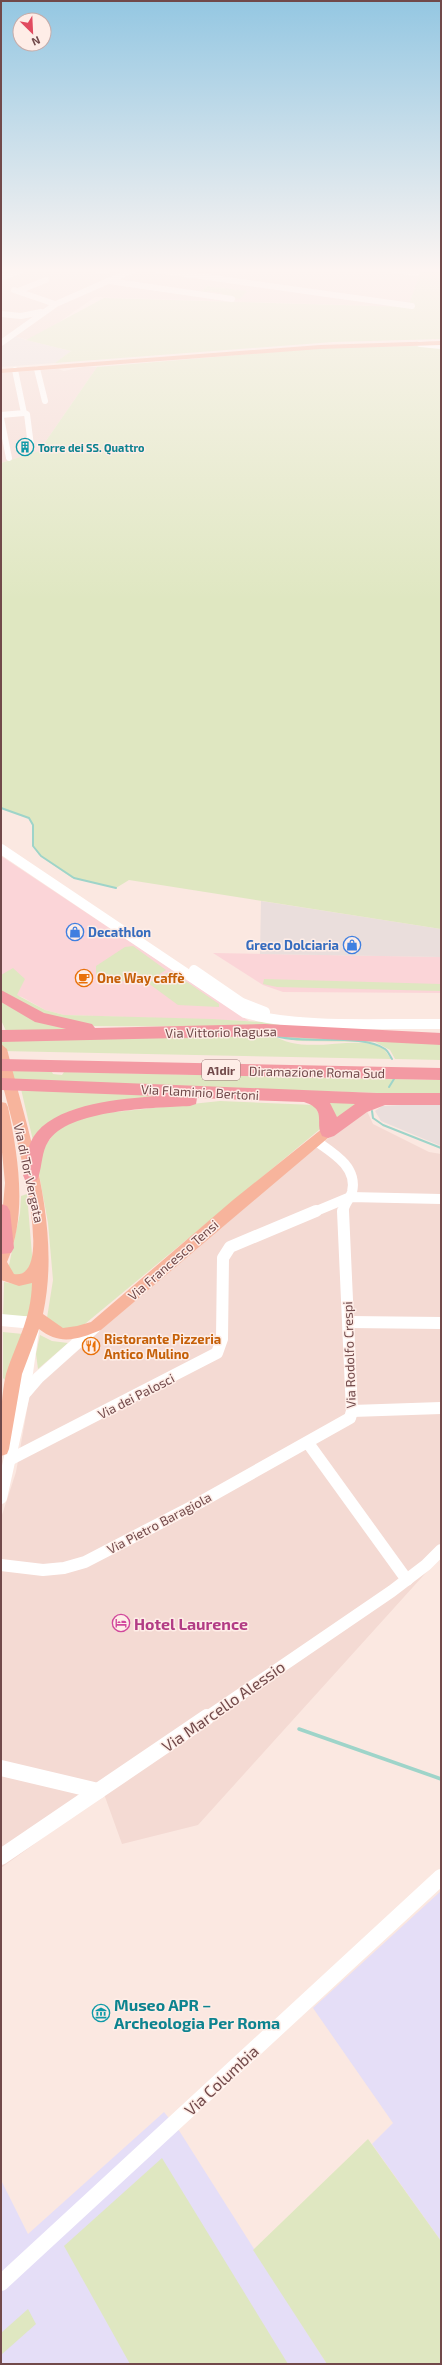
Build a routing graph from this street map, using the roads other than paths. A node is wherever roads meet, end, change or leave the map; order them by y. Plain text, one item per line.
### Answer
1 (17, 380) edge
2 (40, 380) edge
3 (45, 401) dead end
4 (24, 413) junction
5 (1, 417) edge
6 (31, 446) dead end
7 (9, 458) dead end
8 (1, 842) edge
9 (1, 849) edge
10 (1, 995) edge
11 (238, 1010) junction
12 (263, 1012) junction
13 (441, 1020) edge
14 (441, 1024) edge
15 (151, 1033) junction
16 (1, 1036) edge
17 (441, 1039) edge
18 (1, 1049) edge
19 (1, 1057) edge
20 (1, 1065) edge
21 (441, 1066) edge
22 (441, 1074) edge
23 (6, 1089) edge
24 (281, 1096) junction
25 (301, 1096) junction
26 (400, 1099) junction
27 (441, 1099) edge
28 (1, 1107) edge
29 (322, 1136) junction
30 (31, 1175) junction
31 (350, 1197) junction
32 (441, 1199) edge
33 (1, 1211) edge
34 (41, 1256) junction
35 (2, 1258) edge
36 (35, 1319) junction
37 (1, 1320) edge
38 (349, 1322) junction
39 (441, 1323) edge
40 (96, 1326) junction
41 (24, 1394) junction
42 (441, 1408) edge
43 (352, 1412) junction
44 (308, 1443) junction
45 (6, 1454) edge
46 (1, 1498) edge
47 (441, 1550) edge
48 (1, 1565) edge
49 (407, 1580) junction
50 (1, 1768) edge
51 (98, 1792) junction
52 (1, 1857) edge
53 (441, 1877) edge
54 (1, 2283) edge

1 - 4 street
2 - 3 street
4 - 5 street
4 - 6 street
5 - 7 street
8 - 12 street
9 - 11 street
10 - 15 highway
11 - 12 street
11 - 14 street
12 - 13 street
15 - 16 highway, Via Vittorio Ragusa
15 - 17 highway, Via Vittorio Ragusa
18 - 23 main road, Via di Tor Vergata
19 - 21 highway, Diramazione Roma Sud / A1dir
20 - 22 highway, Diramazione Roma Sud / A1dir
23 - 24 highway, Via Flaminio Bertoni
23 - 30 main road, Via di Tor Vergata
24 - 25 highway, Via Flaminio Bertoni
24 - 30 highway
25 - 26 highway, Via Flaminio Bertoni
25 - 29 highway
26 - 27 highway
26 - 29 highway
28 - 35 main road, Via di Tor Vergata
29 - 31 street, Via Rodolfo Crespi
29 - 40 main road, Via Francesco Tensi
30 - 34 main road, Via di Tor Vergata
31 - 32 street
31 - 38 street, Via Rodolfo Crespi
31 - 45 street, Via dei Palosci
33 - 35 highway
34 - 35 main road
34 - 36 main road, Via di Tor Vergata
36 - 37 street
36 - 40 main road
36 - 41 street, Via di Tor Vergata
36 - 45 main road, Via di Tor Vergata
38 - 39 street
38 - 43 street, Via Rodolfo Crespi
40 - 41 street, Via Francesco Tensi
41 - 45 street, Via di Tor Vergata
42 - 43 street
43 - 44 street, Via Rodolfo Crespi
44 - 48 street, Via Pietro Baragiola
44 - 49 street
45 - 46 street, Via di Tor Vergata
47 - 49 street, Via Marcello Alessio
49 - 51 street, Via Marcello Alessio
50 - 51 street
51 - 52 street, Via Marcello Alessio
53 - 54 street, Via Columbia

